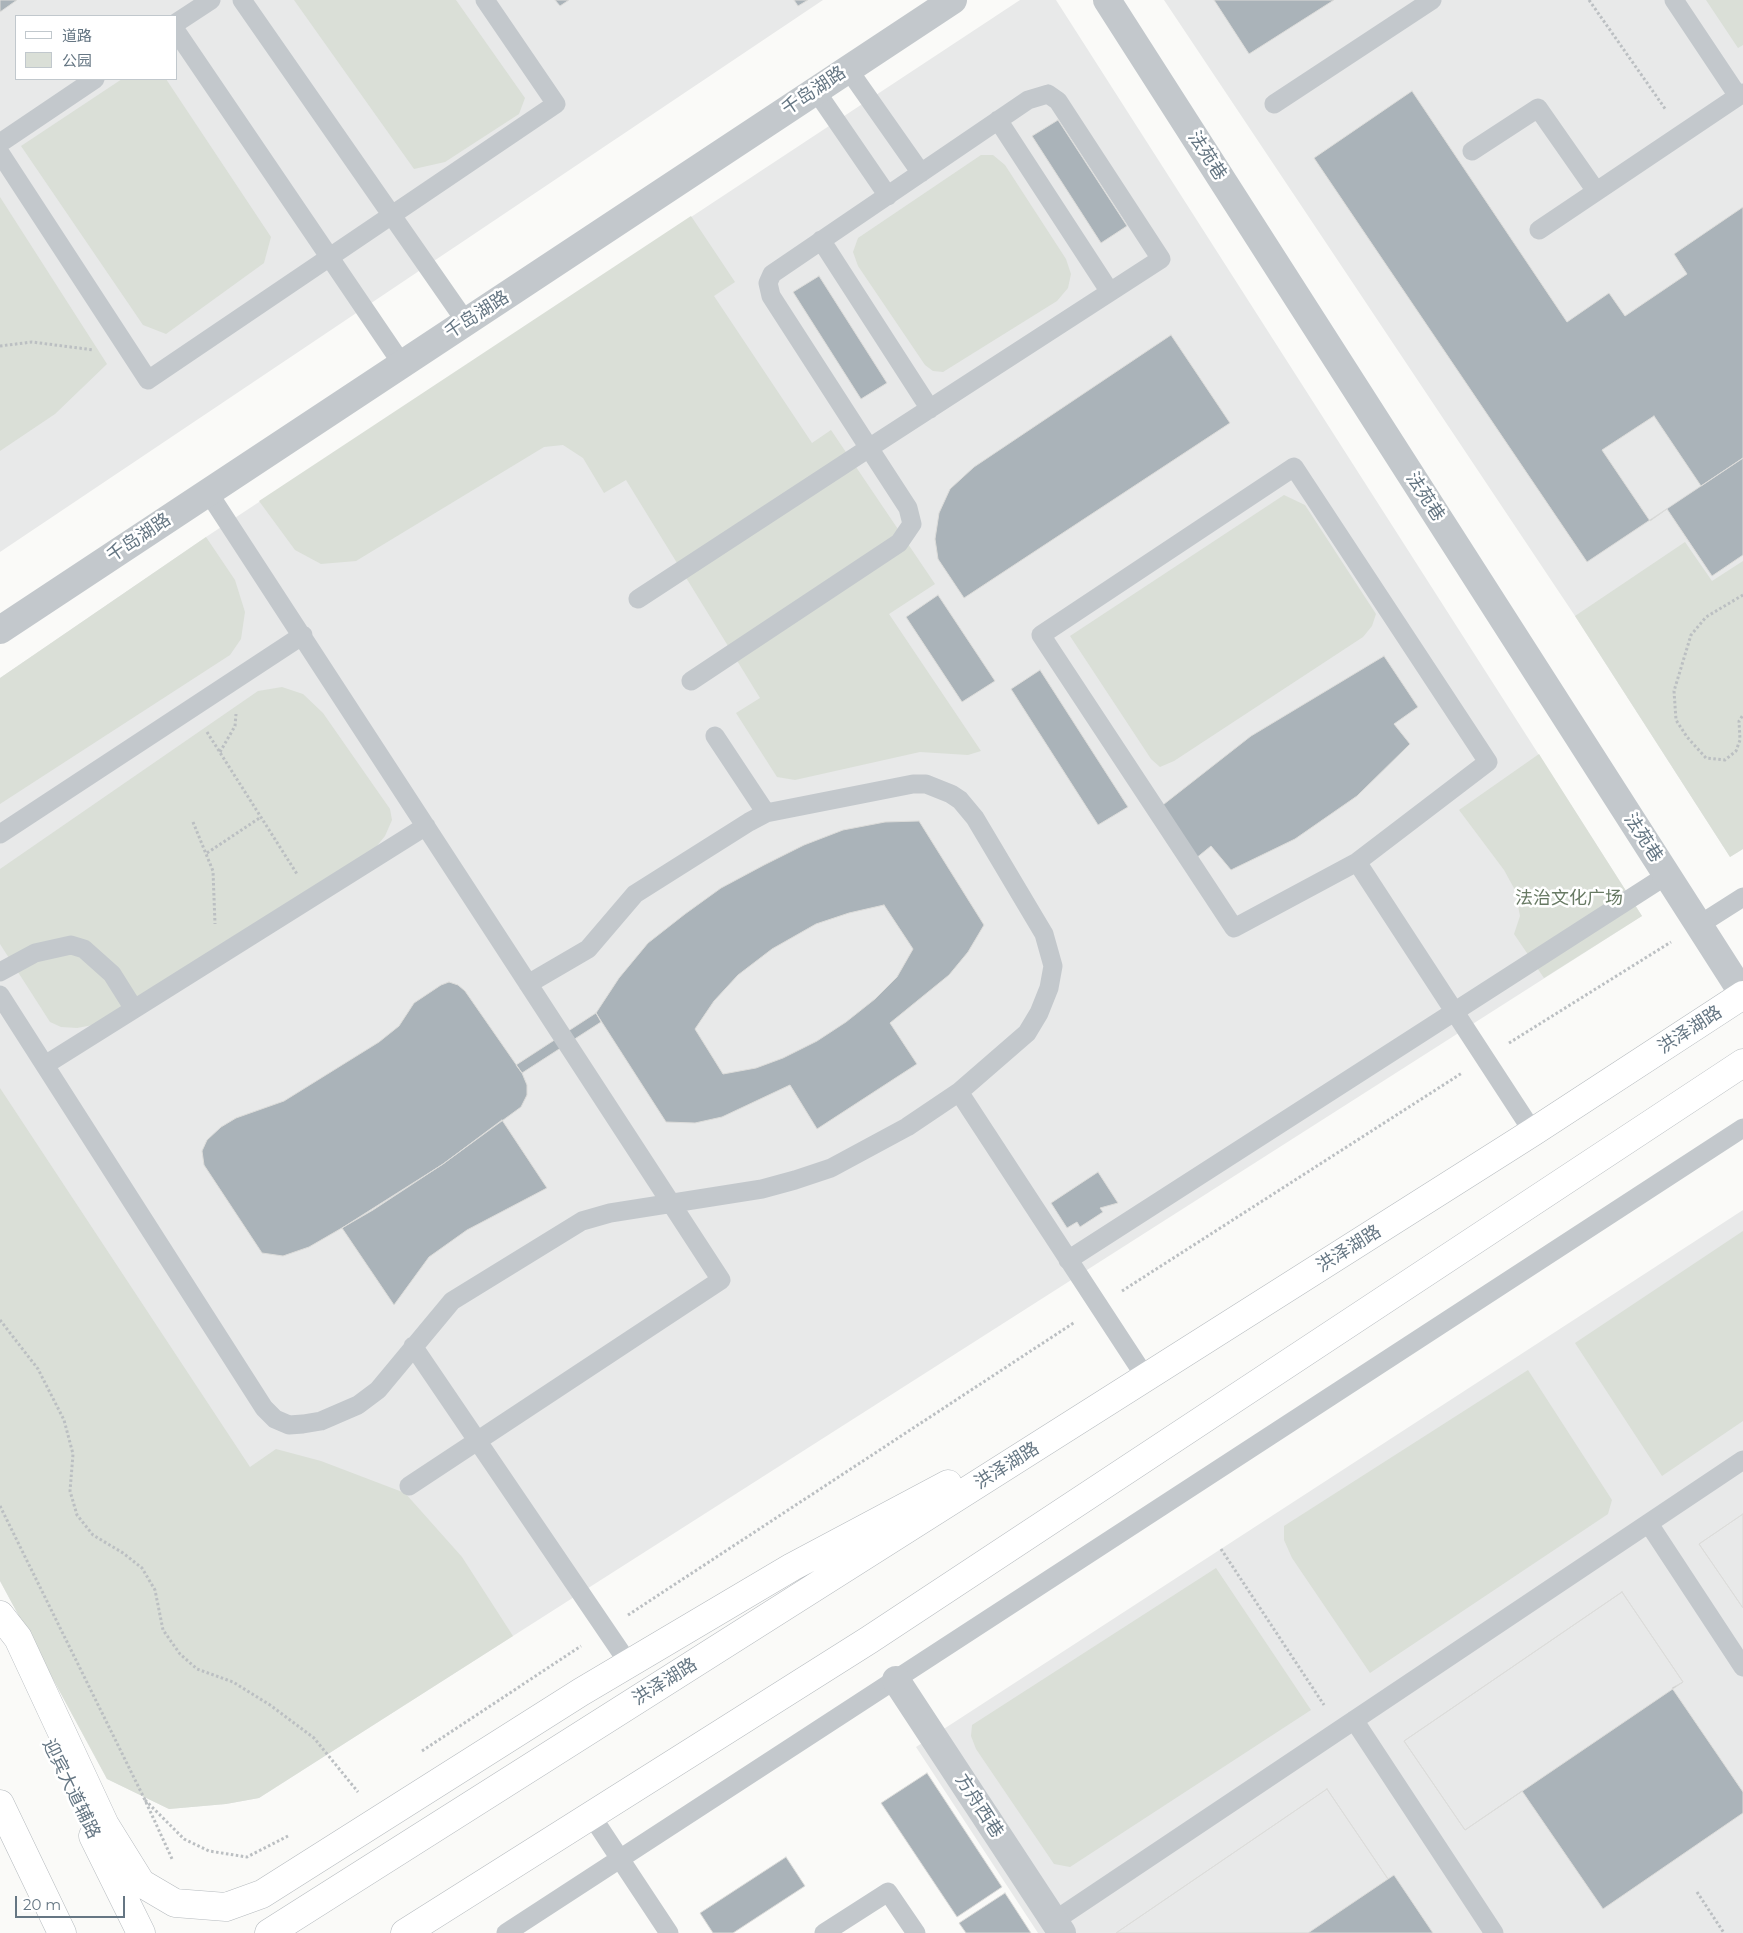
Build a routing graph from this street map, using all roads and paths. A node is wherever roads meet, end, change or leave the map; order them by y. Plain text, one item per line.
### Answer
1 (211, 0) edge
2 (242, 0) edge
3 (485, 0) edge
4 (953, 0) edge
5 (1107, 0) edge
6 (1432, 0) edge
7 (1589, 0) edge
8 (1674, 0) edge
9 (178, 23) edge
10 (178, 34) edge
11 (848, 69) junction
12 (93, 80) edge
13 (816, 91) junction
14 (1740, 94) edge
15 (1274, 104) dead end
16 (998, 120) junction
17 (1682, 133) junction
18 (0, 143) edge
19 (1472, 151) dead end
20 (0, 153) edge
21 (921, 173) junction
22 (1596, 191) junction
23 (888, 196) junction
24 (392, 215) junction
25 (1539, 230) dead end
26 (821, 240) junction
27 (330, 257) junction
28 (1110, 292) junction
29 (466, 322) junction
30 (0, 346) edge
31 (130, 352) junction
32 (402, 364) junction
33 (930, 409) junction
34 (869, 448) junction
35 (208, 492) junction
36 (1743, 595) edge
37 (638, 599) dead end
38 (0, 630) edge
39 (303, 635) junction
40 (691, 681) dead end
41 (192, 708) junction
42 (1743, 715) edge
43 (715, 736) dead end
44 (766, 813) junction
45 (261, 817) junction
46 (193, 822) dead end
47 (426, 826) junction
48 (0, 834) edge
49 (207, 853) junction
50 (1357, 862) junction
51 (1667, 875) junction
52 (1743, 897) edge
53 (312, 898) junction
54 (1699, 925) junction
55 (214, 959) junction
56 (0, 972) edge
57 (528, 984) junction
58 (0, 995) edge
59 (1743, 995) edge
60 (134, 1009) junction
61 (1455, 1012) junction
62 (1485, 1058) junction
63 (1743, 1063) edge
64 (45, 1065) junction
65 (959, 1092) junction
66 (1743, 1128) edge
67 (1533, 1132) junction
68 (670, 1203) junction
69 (1068, 1260) junction
70 (1098, 1307) junction
71 (0, 1320) edge
72 (413, 1346) junction
73 (1146, 1378) junction
74 (476, 1440) junction
75 (1743, 1460) edge
76 (409, 1486) dead end
77 (0, 1506) edge
78 (1649, 1524) junction
79 (1221, 1549) dead end
80 (0, 1615) edge
81 (605, 1630) junction
82 (0, 1645) edge
83 (629, 1664) junction
84 (1743, 1667) edge
85 (896, 1680) junction
86 (1348, 1725) junction
87 (416, 1755) dead end
88 (366, 1787) dead end
89 (358, 1792) junction
90 (350, 1797) dead end
91 (145, 1800) junction
92 (0, 1804) edge
93 (591, 1814) junction
94 (296, 1831) dead end
95 (620, 1858) junction
96 (1697, 1892) dead end
97 (191, 1904) junction
98 (1058, 1927) edge
99 (62, 1933) edge
100 (141, 1933) edge
101 (269, 1933) edge
102 (405, 1933) edge
103 (426, 1933) edge
104 (506, 1933) edge
105 (668, 1933) edge
106 (824, 1933) edge
107 (916, 1933) edge
108 (1494, 1933) edge
109 (1724, 1933) edge

1 - 9 lane
2 - 24 lane
3 - 24 lane
4 - 11 street, 千岛湖路
5 - 51 street, 法苑巷
6 - 15 lane
7 - 17 path
8 - 14 lane
10 - 27 lane
11 - 13 street, 千岛湖路
11 - 21 lane
12 - 18 lane
13 - 23 lane
13 - 29 street, 千岛湖路
14 - 17 lane
16 - 21 lane
16 - 28 lane
16 - 28 lane
17 - 22 lane
19 - 22 lane
20 - 31 lane
21 - 23 lane
22 - 25 lane
23 - 26 lane
24 - 27 lane
24 - 29 lane
26 - 33 lane
26 - 34 lane
27 - 31 lane
27 - 32 lane
28 - 33 lane
29 - 32 street, 千岛湖路
30 - 31 path
32 - 35 street, 千岛湖路
33 - 34 lane
34 - 37 lane
34 - 40 lane
35 - 38 street, 千岛湖路
35 - 39 lane
36 - 42 path
39 - 41 lane
39 - 47 lane
41 - 45 path
41 - 48 lane
43 - 44 lane
44 - 57 lane
44 - 65 lane
45 - 49 path
45 - 53 path
46 - 49 path
47 - 53 lane
47 - 57 lane
49 - 55 path
50 - 50 lane
50 - 61 lane
51 - 54 street, 法苑巷
51 - 61 lane
52 - 54 lane
53 - 55 lane
54 - 59 street, 法苑巷
54 - 62 path
55 - 60 lane
56 - 60 lane
57 - 68 lane
58 - 64 lane
59 - 67 main road, 洪泽湖路
60 - 64 lane
61 - 62 lane
61 - 69 lane
62 - 67 lane
62 - 70 path
63 - 93 main road
64 - 72 lane
65 - 68 lane
65 - 69 lane
66 - 85 lane
67 - 73 main road, 洪泽湖路
68 - 72 lane
68 - 74 lane
69 - 70 lane
70 - 73 lane
70 - 81 path
71 - 89 path
72 - 74 lane
73 - 83 main road
73 - 101 main road, 洪泽湖路
74 - 76 lane
74 - 81 lane
75 - 78 lane
77 - 91 path
78 - 84 lane
78 - 86 lane
79 - 86 path
80 - 97 main road
81 - 83 lane
81 - 87 path
82 - 100 main road, 迎宾大道辅路
83 - 97 main road
85 - 95 lane
85 - 98 street, 方舟西巷
86 - 98 lane
86 - 108 lane
88 - 89 path
89 - 90 path
91 - 94 path
91 - 97 path
92 - 99 main road
93 - 95 lane
93 - 102 main road
93 - 103 main road
95 - 104 lane
95 - 105 lane
96 - 109 path
106 - 107 lane

